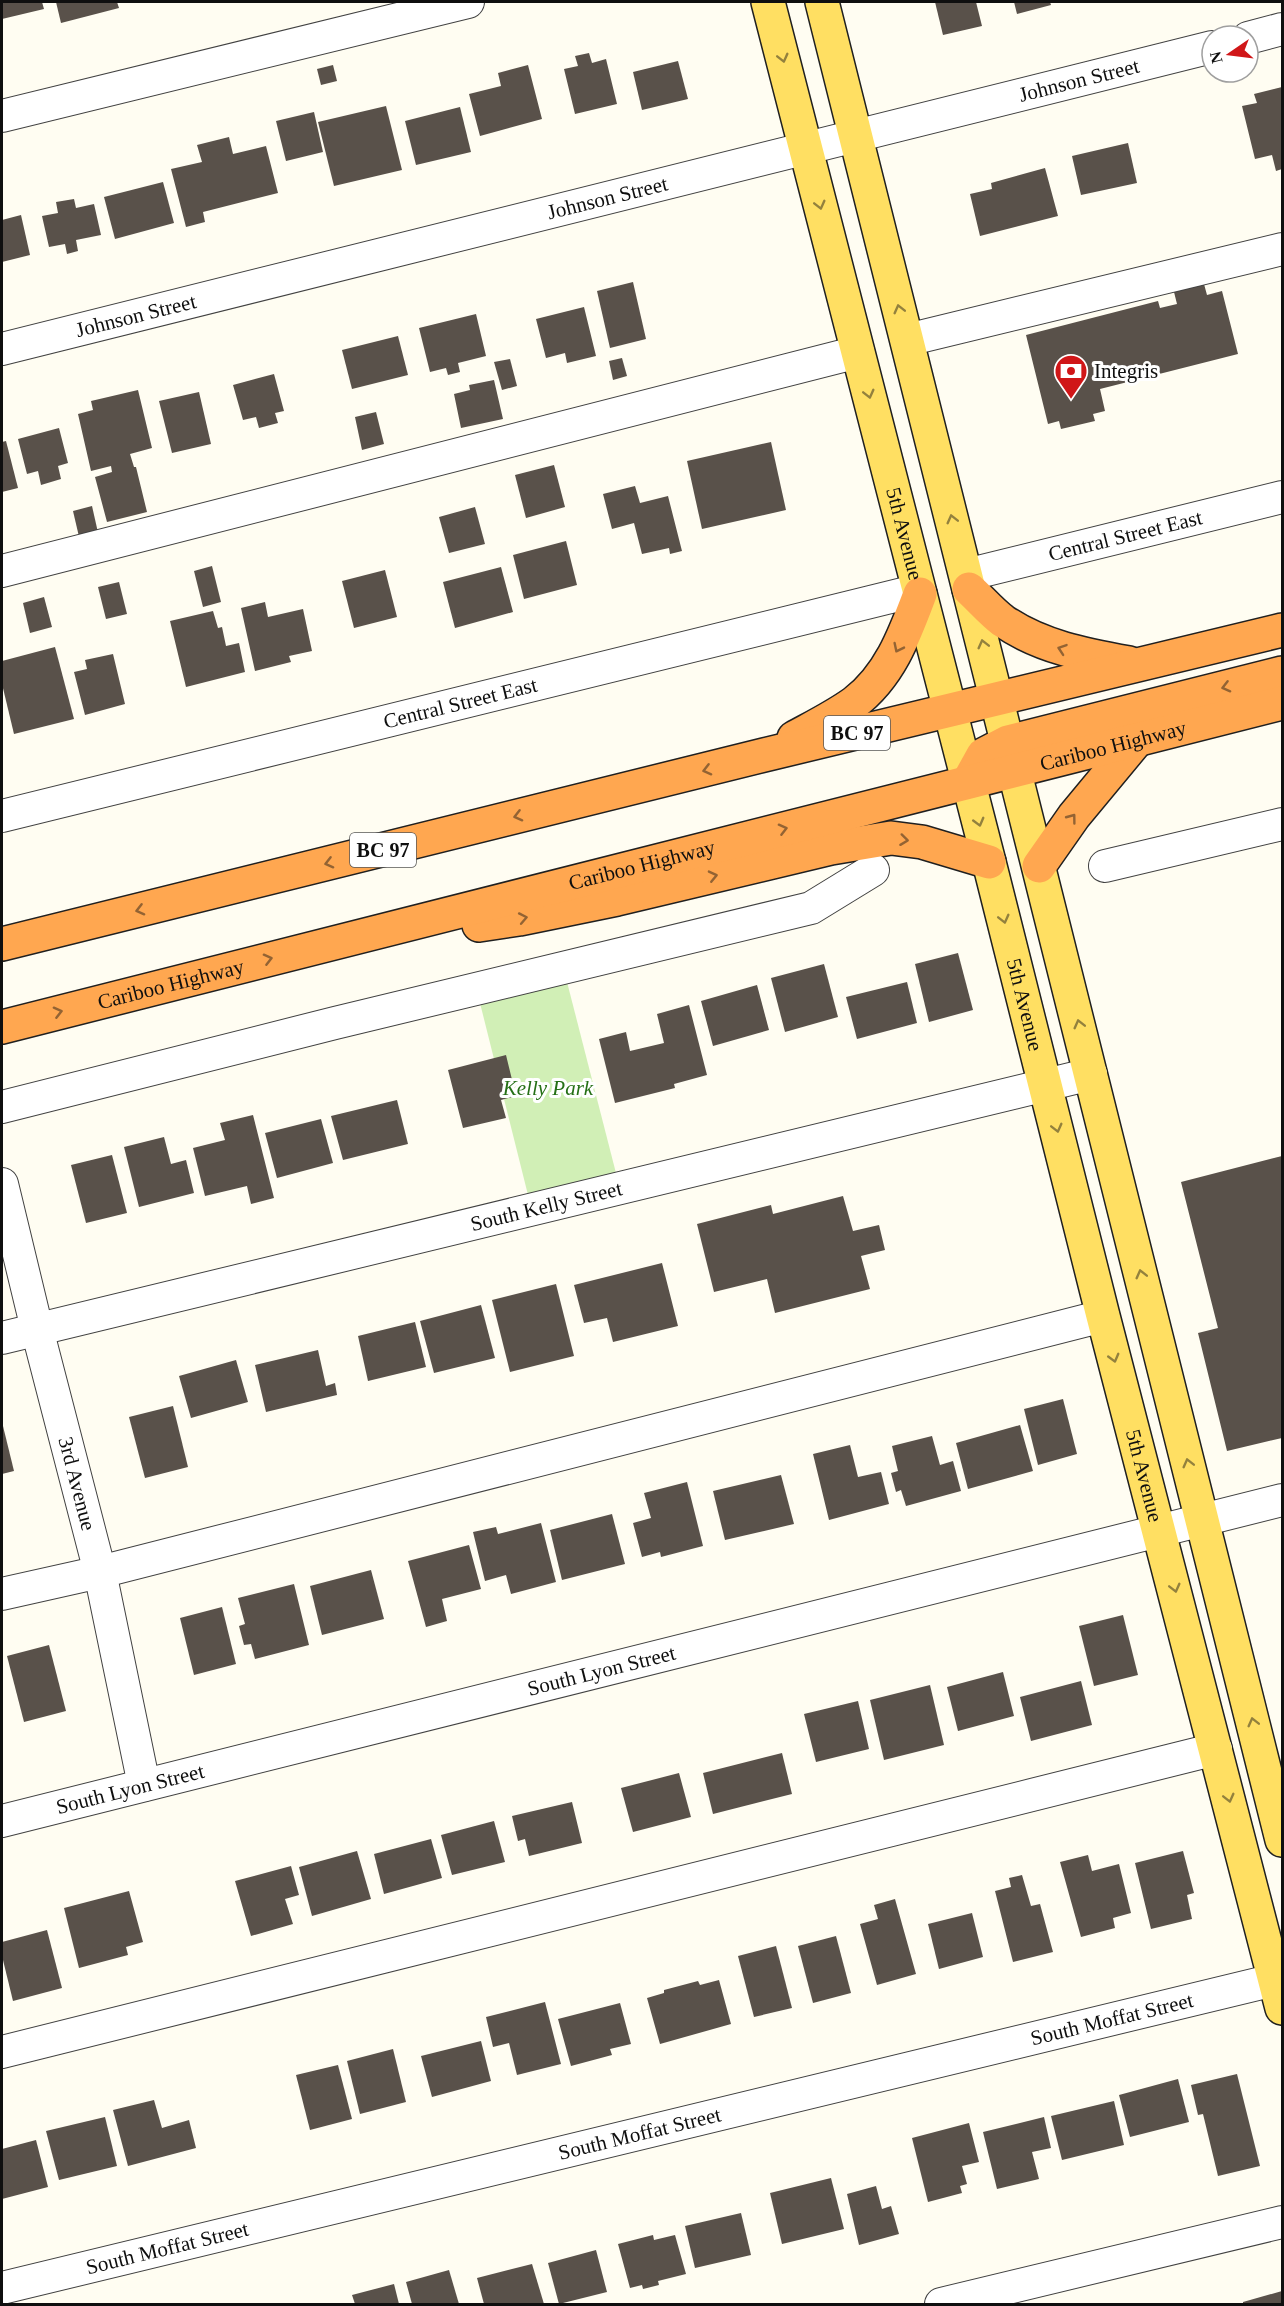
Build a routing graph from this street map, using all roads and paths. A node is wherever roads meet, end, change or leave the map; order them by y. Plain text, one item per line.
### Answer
1 (468, 2) edge
2 (768, 2) edge
3 (822, 2) edge
4 (1282, 29) edge
5 (1260, 35) edge
6 (1200, 50) edge
7 (2, 116) edge
8 (856, 135) junction
9 (806, 148) junction
10 (1282, 249) edge
11 (907, 340) junction
12 (2, 348) edge
13 (858, 352) junction
14 (1282, 497) edge
15 (2, 571) edge
16 (968, 582) junction
17 (920, 592) junction
18 (1282, 630) edge
19 (1140, 665) junction
20 (1282, 673) edge
21 (996, 700) junction
22 (1282, 703) edge
23 (950, 711) junction
24 (1137, 740) junction
25 (764, 756) junction
26 (1012, 756) junction
27 (968, 782) junction
28 (2, 816) edge
29 (1282, 824) edge
30 (989, 862) junction
31 (1039, 866) junction
32 (1105, 866) dead end
33 (873, 870) dead end
34 (2, 944) edge
35 (320, 946) junction
36 (2, 1027) edge
37 (1091, 1074) junction
38 (1046, 1086) junction
39 (2, 1107) edge
40 (2, 1184) edge
41 (1103, 1316) junction
42 (37, 1329) junction
43 (2, 1338) edge
44 (1282, 1500) edge
45 (1202, 1520) junction
46 (1160, 1532) junction
47 (100, 1572) junction
48 (2, 1594) edge
49 (1216, 1749) junction
50 (144, 1785) junction
51 (2, 1821) edge
52 (1282, 1840) edge
53 (1280, 1989) edge
54 (2, 2052) edge
55 (1282, 2222) edge
56 (2, 2288) edge
57 (941, 2304) edge

1 - 7 street
2 -> 9 main road, 5th Avenue
3 - 8 main road, 5th Avenue
4 - 5 street
6 - 8 street, Johnson Street
8 - 9 street, Johnson Street
11 -> 8 main road, 5th Avenue
9 - 12 street, Johnson Street
9 -> 13 main road, 5th Avenue
10 - 11 street
16 -> 11 main road, 5th Avenue
13 - 15 street
13 -> 17 main road, 5th Avenue
14 - 16 street, Central Street East
19 -> 16 highway
21 -> 16 main road, 5th Avenue
17 - 23 main road, 5th Avenue
17 -> 25 highway
17 - 28 street, Central Street East
18 - 19 highway, BC 97
19 - 21 highway, BC 97
20 -> 26 highway
21 - 23 highway, BC 97
21 - 26 main road, 5th Avenue
22 - 24 highway, Cariboo Highway
23 - 25 highway, BC 97
23 - 27 main road, 5th Avenue
24 - 26 highway, Cariboo Highway
31 -> 24 highway
25 -> 34 highway, BC 97
26 - 27 highway, Cariboo Highway
26 - 31 main road, 5th Avenue
27 -> 30 main road, 5th Avenue
35 -> 27 highway, Cariboo Highway
29 - 32 street
35 -> 30 highway
30 -> 38 main road, 5th Avenue
37 -> 31 main road, 5th Avenue
33 - 39 street
36 -> 35 highway, Cariboo Highway
37 - 38 street, South Kelly Street
45 -> 37 main road, 5th Avenue
38 -> 41 main road, 5th Avenue
38 - 42 street, South Kelly Street
40 - 42 street, 3rd Avenue
41 -> 46 main road, 5th Avenue
41 - 47 street
42 - 43 street, South Kelly Street
42 - 47 street, 3rd Avenue
44 - 45 street, South Lyon Street
45 - 46 street, South Lyon Street
52 -> 45 main road, 5th Avenue
46 -> 49 main road, 5th Avenue
46 - 50 street, South Lyon Street
47 - 48 street
47 - 50 street, 3rd Avenue
49 -> 53 main road, 5th Avenue
49 - 54 street
50 - 51 street, South Lyon Street
53 - 56 street, South Moffat Street
55 - 57 street

